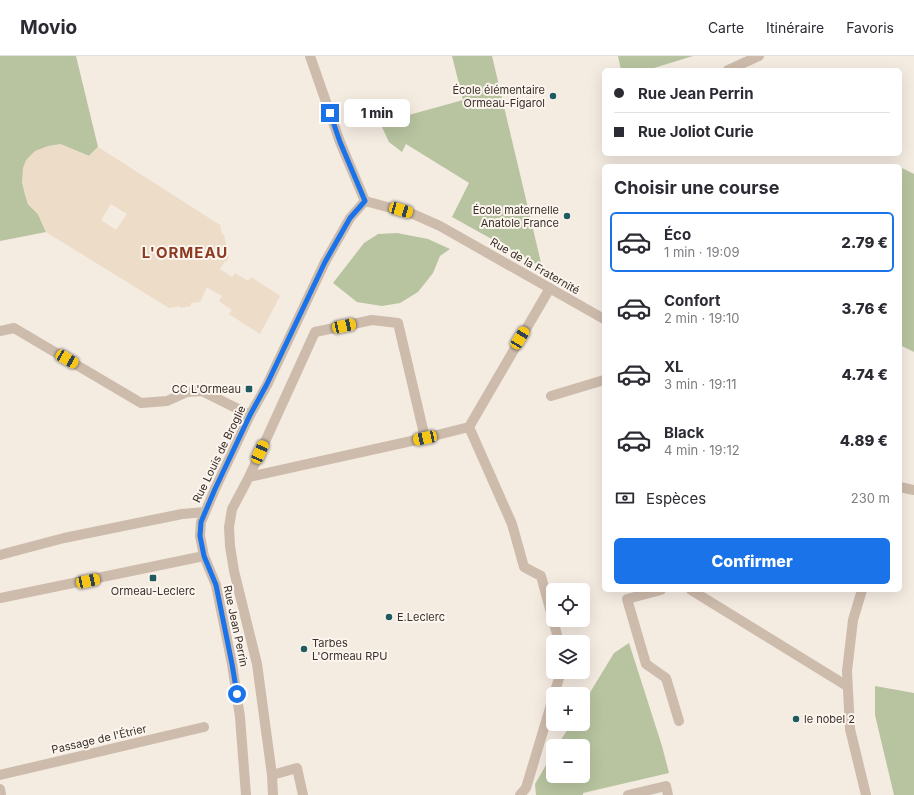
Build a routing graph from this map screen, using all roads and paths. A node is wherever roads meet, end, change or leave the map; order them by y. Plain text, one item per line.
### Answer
1 (310, 56) edge
2 (759, 56) edge
3 (732, 68) edge
4 (365, 201) junction
5 (550, 288) junction
6 (602, 318) edge
7 (0, 331) edge
8 (602, 381) edge
9 (551, 396) dead end
10 (250, 415) junction
11 (469, 427) junction
12 (425, 438) junction
13 (248, 477) junction
14 (902, 487) edge
15 (914, 490) edge
16 (205, 512) junction
17 (0, 555) edge
18 (204, 556) junction
19 (653, 592) edge
20 (694, 592) edge
21 (861, 592) edge
22 (0, 598) edge
23 (557, 635) edge
24 (847, 686) junction
25 (546, 721) edge
26 (679, 722) dead end
27 (204, 727) dead end
28 (0, 775) edge
29 (272, 775) junction
30 (0, 789) edge
31 (1, 795) edge
32 (246, 795) edge
33 (273, 795) edge
34 (304, 795) edge
35 (520, 795) edge
36 (628, 795) edge
37 (668, 795) edge
38 (866, 795) edge

1 - 4 street
2 - 3 street
4 - 5 street, Rue de la Fraternité
4 - 10 street, Rue Louis de Broglie
5 - 6 street, Rue de la Fraternité
5 - 11 street
7 - 10 street
8 - 9 street
10 - 16 street, Rue Louis de Broglie
11 - 12 street
11 - 23 street
12 - 13 street
12 - 13 street
13 - 29 street
14 - 15 street
16 - 17 street, Rue Louis de Broglie
16 - 18 street, Rue Jean Perrin
18 - 22 street
18 - 32 street, Rue Jean Perrin
19 - 26 street
20 - 24 street
21 - 24 street
24 - 38 street
25 - 35 street
27 - 28 street, Passage de l'Étrier
29 - 33 street
29 - 34 street
30 - 31 street
36 - 37 street

